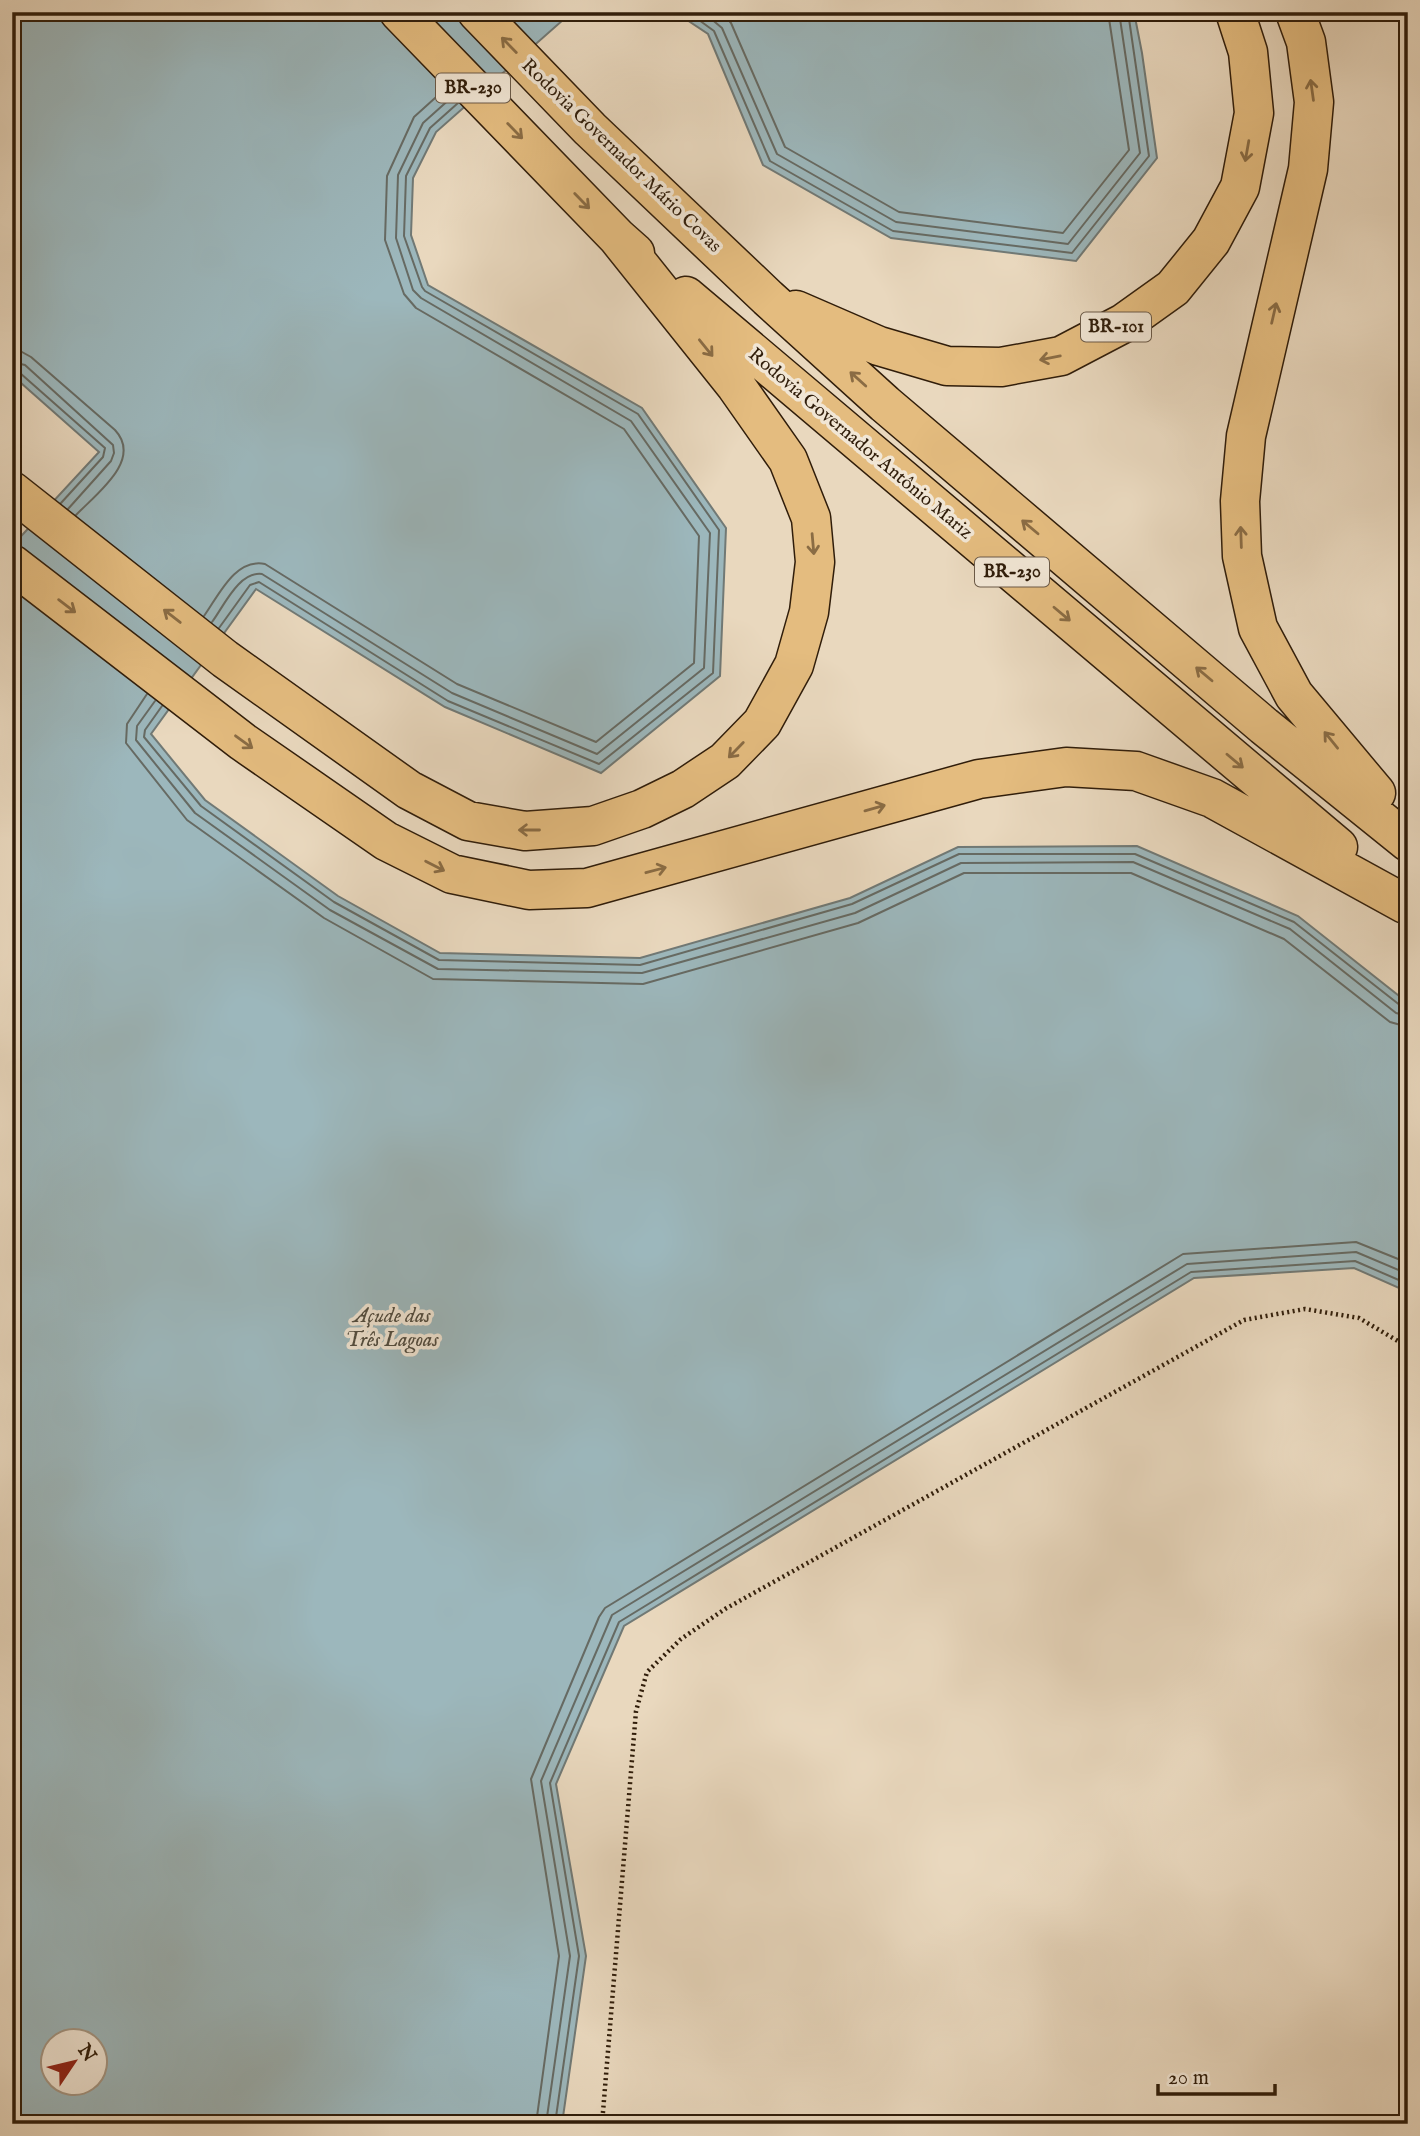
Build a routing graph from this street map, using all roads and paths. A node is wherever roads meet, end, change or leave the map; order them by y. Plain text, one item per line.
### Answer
1 (399, 12) edge
2 (477, 12) edge
3 (1235, 12) edge
4 (1295, 12) edge
5 (617, 237) junction
6 (768, 298) junction
7 (21, 498) edge
8 (12, 564) edge
9 (1408, 829) edge
10 (1408, 842) edge
11 (1406, 905) edge
12 (1408, 1347) edge
13 (602, 2124) edge

1 -> 5 highway, Rodovia Governador Antônio Mariz / BR-230
6 -> 2 highway, Rodovia Governador Mário Covas / BR-101
3 -> 6 highway, BR-101
9 -> 4 highway
5 -> 7 highway
5 -> 11 highway, Rodovia Governador Antônio Mariz / BR-230
10 -> 6 highway, BR-230
8 -> 11 highway
12 - 13 path

